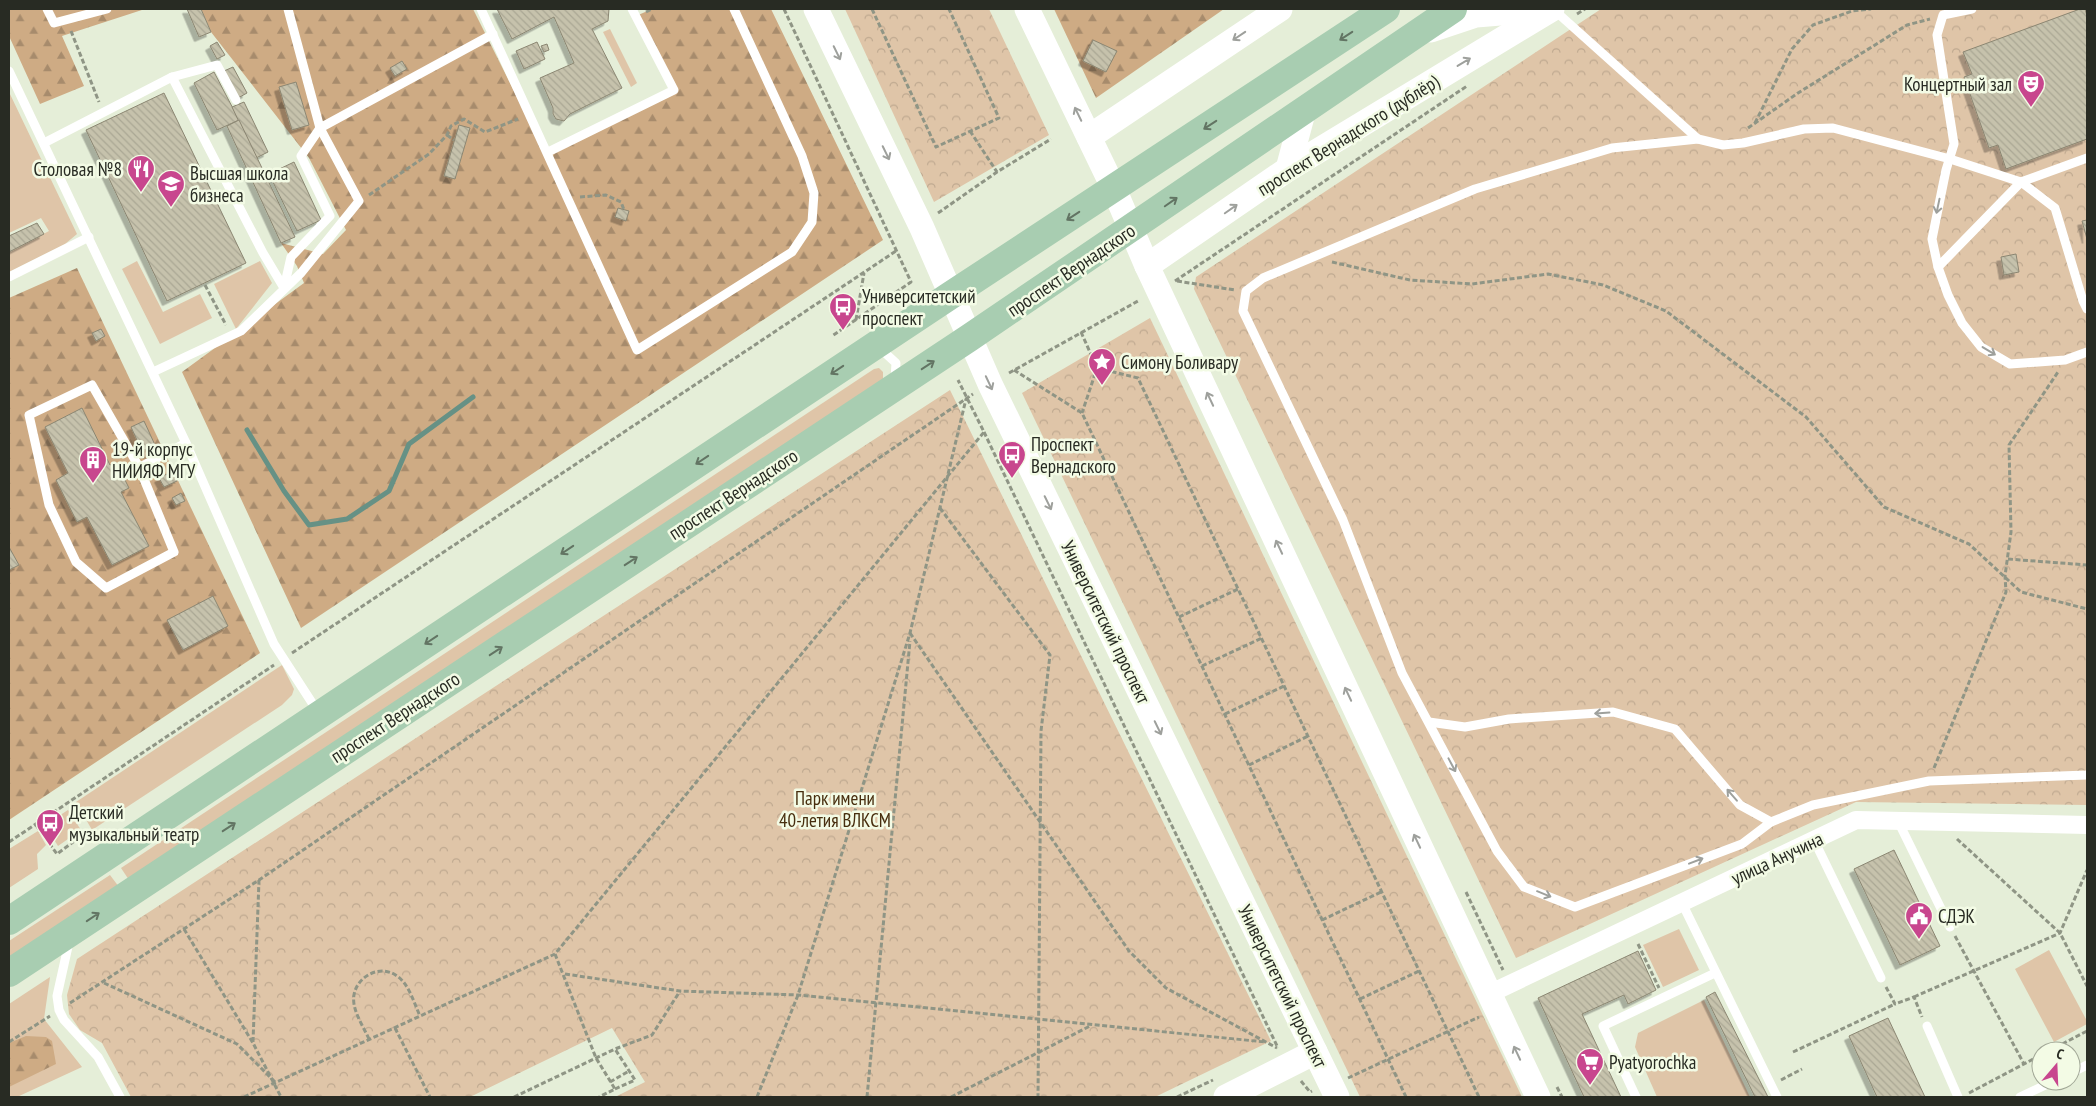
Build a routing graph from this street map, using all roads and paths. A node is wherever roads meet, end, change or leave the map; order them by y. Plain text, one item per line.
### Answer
1 (47, 9) edge
2 (107, 9) edge
3 (288, 9) edge
4 (480, 9) edge
5 (632, 9) edge
6 (734, 9) edge
7 (784, 9) edge
8 (816, 9) edge
9 (872, 9) edge
10 (949, 9) edge
11 (1027, 9) edge
12 (1280, 9) edge
13 (1386, 9) edge
14 (1453, 9) edge
15 (1585, 9) edge
16 (1871, 9) edge
17 (1972, 9) edge
18 (1555, 12) edge
19 (1943, 15) junction
20 (66, 19) junction
21 (493, 34) junction
22 (1414, 36) junction
23 (9, 71) edge
24 (172, 77) junction
25 (1468, 86) dead end
26 (236, 100) dead end
27 (1304, 109) junction
28 (103, 113) junction
29 (530, 115) junction
30 (1755, 124) junction
31 (320, 128) junction
32 (970, 131) junction
33 (447, 135) junction
34 (1089, 137) junction
35 (1051, 139) dead end
36 (1698, 139) junction
37 (454, 140) dead end
38 (44, 143) junction
39 (1723, 144) junction
40 (548, 152) junction
41 (2087, 158) edge
42 (1950, 159) junction
43 (1288, 170) junction
44 (997, 172) junction
45 (2021, 182) junction
46 (1114, 189) junction
47 (359, 201) junction
48 (568, 202) junction
49 (624, 210) dead end
50 (938, 213) dead end
51 (1130, 230) junction
52 (89, 237) junction
53 (896, 250) junction
54 (1309, 258) junction
55 (1147, 266) junction
56 (1938, 267) junction
57 (864, 272) junction
58 (9, 277) edge
59 (1174, 281) junction
60 (1169, 283) dead end
61 (206, 285) dead end
62 (284, 288) junction
63 (1246, 291) junction
64 (951, 295) junction
65 (1138, 301) dead end
66 (2087, 309) edge
67 (856, 320) junction
68 (1081, 332) junction
69 (231, 335) junction
70 (832, 336) dead end
71 (969, 338) junction
72 (2087, 352) edge
73 (861, 354) junction
74 (2065, 360) junction
75 (1097, 368) junction
76 (1014, 370) junction
77 (153, 372) junction
78 (1010, 373) dead end
79 (958, 380) dead end
80 (888, 392) junction
81 (973, 394) dead end
82 (966, 398) junction
83 (1082, 413) junction
84 (984, 432) junction
85 (186, 443) junction
86 (139, 467) junction
87 (948, 475) junction
88 (123, 476) dead end
89 (940, 508) junction
90 (2008, 559) junction
91 (2087, 565) edge
92 (2005, 576) junction
93 (1238, 589) junction
94 (2087, 609) edge
95 (1179, 617) junction
96 (910, 633) junction
97 (1262, 638) junction
98 (284, 658) junction
99 (1202, 666) junction
100 (1284, 686) junction
101 (320, 714) junction
102 (1225, 714) junction
103 (1429, 722) junction
104 (1308, 736) junction
105 (1248, 765) junction
106 (2087, 775) edge
107 (1929, 781) junction
108 (1040, 820) junction
109 (1898, 821) junction
110 (1771, 822) junction
111 (1939, 822) junction
112 (2087, 824) edge
113 (36, 825) junction
114 (88, 830) dead end
115 (1814, 840) junction
116 (9, 842) edge
117 (2087, 870) edge
118 (259, 880) junction
119 (1381, 892) junction
120 (1682, 903) junction
121 (1322, 920) junction
122 (9, 921) edge
123 (1950, 927) joint
124 (184, 929) junction
125 (71, 932) junction
126 (2060, 933) junction
127 (1638, 944) dead end
128 (555, 954) junction
129 (1419, 971) junction
130 (1973, 971) junction
131 (9, 973) edge
132 (1715, 973) junction
133 (565, 974) junction
134 (1881, 978) joint
135 (103, 983) junction
136 (2087, 986) edge
137 (680, 991) junction
138 (798, 995) junction
139 (1664, 997) junction
140 (1914, 997) junction
141 (1360, 999) junction
142 (1493, 1001) junction
143 (876, 1003) junction
144 (1895, 1004) junction
145 (60, 1010) junction
146 (420, 1016) junction
147 (1039, 1020) junction
148 (1090, 1026) junction
149 (1927, 1026) joint
150 (394, 1028) junction
151 (2087, 1031) edge
152 (1447, 1032) junction
153 (369, 1039) junction
154 (2068, 1041) edge
155 (9, 1042) edge
156 (1267, 1042) junction
157 (253, 1043) junction
158 (615, 1049) junction
159 (1039, 1052) junction
160 (1316, 1052) junction
161 (1794, 1052) dead end
162 (596, 1058) junction
163 (1388, 1060) junction
164 (2031, 1060) edge
165 (2024, 1064) junction
166 (1288, 1066) junction
167 (1802, 1069) dead end
168 (629, 1071) junction
169 (275, 1082) junction
170 (610, 1082) junction
171 (1771, 1086) junction
172 (615, 1090) junction
173 (2033, 1091) edge
174 (1335, 1092) edge
175 (120, 1097) edge
176 (244, 1097) edge
177 (281, 1097) edge
178 (430, 1097) edge
179 (514, 1097) edge
180 (599, 1097) edge
181 (757, 1097) edge
182 (867, 1097) edge
183 (951, 1097) edge
184 (1038, 1097) edge
185 (1226, 1097) edge
186 (1406, 1097) edge
187 (1479, 1097) edge
188 (1538, 1097) edge
189 (1636, 1097) edge
190 (1777, 1097) edge
191 (1959, 1097) edge
192 (2020, 1097) edge

1 - 20 lane
2 - 20 lane
3 - 31 lane
4 - 21 lane
5 - 40 lane
6 - 48 lane
7 - 53 path
8 -> 64 main road, Университетский проспект
9 - 32 path
10 - 32 path
34 -> 11 main road
12 -> 34 main road
13 -> 46 main road
14 - 22 main road, проспект Вернадского
15 - 18 path
16 - 30 path
17 - 19 lane
18 - 22 main road
18 - 36 lane
43 -> 18 main road, проспект Вернадского (дублёр)
19 - 30 path
19 - 42 lane
20 - 28 path
21 - 29 lane
21 - 31 lane
22 - 27 main road, проспект Вернадского
23 - 38 lane
24 - 26 lane
24 - 28 lane
24 - 62 lane
25 - 59 path
27 - 43 main road
51 -> 27 main road, проспект Вернадского
28 - 38 lane
29 - 33 path
29 - 40 lane
30 - 39 path
31 - 47 lane
31 - 62 lane
32 - 44 path
33 - 37 path
33 - 47 path
34 - 46 main road
35 - 44 path
36 - 39 lane
36 - 54 lane
38 - 52 lane
39 - 42 lane
40 - 48 lane
41 - 45 lane
42 - 45 lane
42 -> 56 lane
55 -> 43 main road, проспект Вернадского (дублёр)
44 - 50 path
45 - 56 lane
45 - 66 lane
46 - 51 main road
46 -> 64 main road
47 - 62 lane
48 - 49 path
51 - 55 main road
51 - 71 main road, проспект Вернадского
52 - 58 lane
52 - 77 lane
53 - 57 path
53 - 67 path
54 - 63 lane
54 - 92 path
142 -> 55 main road
56 -> 74 lane
57 - 67 path
57 - 98 path
59 - 60 path
59 - 63 path
61 - 69 path
62 - 69 lane
63 - 103 lane
64 - 71 main road, Университетский проспект
64 - 73 main road
65 - 68 path
67 - 70 path
68 - 75 path
68 - 76 path
69 - 77 lane
80 -> 71 main road, проспект Вернадского
71 -> 160 main road, Университетский проспект
72 - 74 lane
73 - 80 lane
73 -> 101 main road
74 - 90 path
75 - 83 path
75 - 93 path
76 - 78 path
76 - 83 path
77 - 85 lane
79 - 82 path
125 -> 80 main road, проспект Вернадского
81 - 82 path
82 - 84 path
82 - 87 path
82 - 118 path
83 - 95 path
84 - 87 path
84 - 156 path
85 - 86 lane
85 - 98 lane
86 - 86 lane
86 - 88 lane
87 - 89 path
87 - 128 path
89 - 96 path
89 - 108 path
90 - 91 path
90 - 92 path
92 - 94 path
92 - 107 path
93 - 95 path
93 - 97 path
95 - 99 path
96 - 108 path
96 - 138 path
96 - 143 path
97 - 99 path
97 - 100 path
98 - 101 lane
98 - 113 path
99 - 102 path
100 - 102 path
100 - 104 path
101 - 122 main road
102 - 105 path
110 -> 103 lane
103 -> 110 lane
104 - 105 path
104 - 119 path
105 - 121 path
106 - 107 lane
107 - 110 lane
108 - 147 path
108 - 156 path
109 - 111 street, улица Анучина
109 - 115 street, улица Анучина
109 - 123 lane
111 - 112 street, улица Анучина
111 - 126 path
113 - 114 path
113 - 116 path
115 - 120 street, улица Анучина
115 - 134 lane
117 - 126 path
118 - 124 path
118 - 157 path
119 - 121 path
119 - 129 path
120 - 132 lane
120 - 142 street, улица Анучина
121 - 141 path
123 - 130 path
124 - 135 path
124 - 157 path
125 - 131 main road, проспект Вернадского
125 - 145 lane
126 - 130 path
126 - 136 path
127 - 139 path
128 - 133 path
128 - 146 path
129 - 141 path
129 - 152 path
130 - 140 path
130 - 165 path
132 - 139 lane
132 - 171 lane
133 - 137 path
133 - 162 path
134 - 144 path
135 - 145 path
135 - 169 path
137 - 138 path
137 - 158 path
138 - 143 path
138 - 181 path
139 - 189 lane
140 - 144 path
140 - 149 path
141 - 163 path
142 - 152 path
188 -> 142 main road
143 - 147 path
143 - 182 path
144 - 161 path
145 - 155 path
145 - 175 lane
146 - 150 path
146 - 153 path
147 - 148 path
147 - 159 path
148 - 156 path
148 - 159 path
149 - 191 lane
150 - 153 path
150 - 178 path
151 - 154 path
152 - 163 path
152 - 187 path
153 - 169 path
157 - 169 path
158 - 162 path
158 - 168 path
159 - 183 path
159 - 184 path
160 - 166 main road
160 - 174 main road, Университетский проспект
162 - 170 path
162 - 179 path
163 - 174 path
163 - 186 path
164 - 165 path
165 - 191 path
166 - 174 path
166 - 185 main road
167 - 171 path
168 - 170 path
168 - 172 path
169 - 176 path
169 - 177 path
170 - 172 path
171 - 190 lane
172 - 180 path
173 - 192 lane

